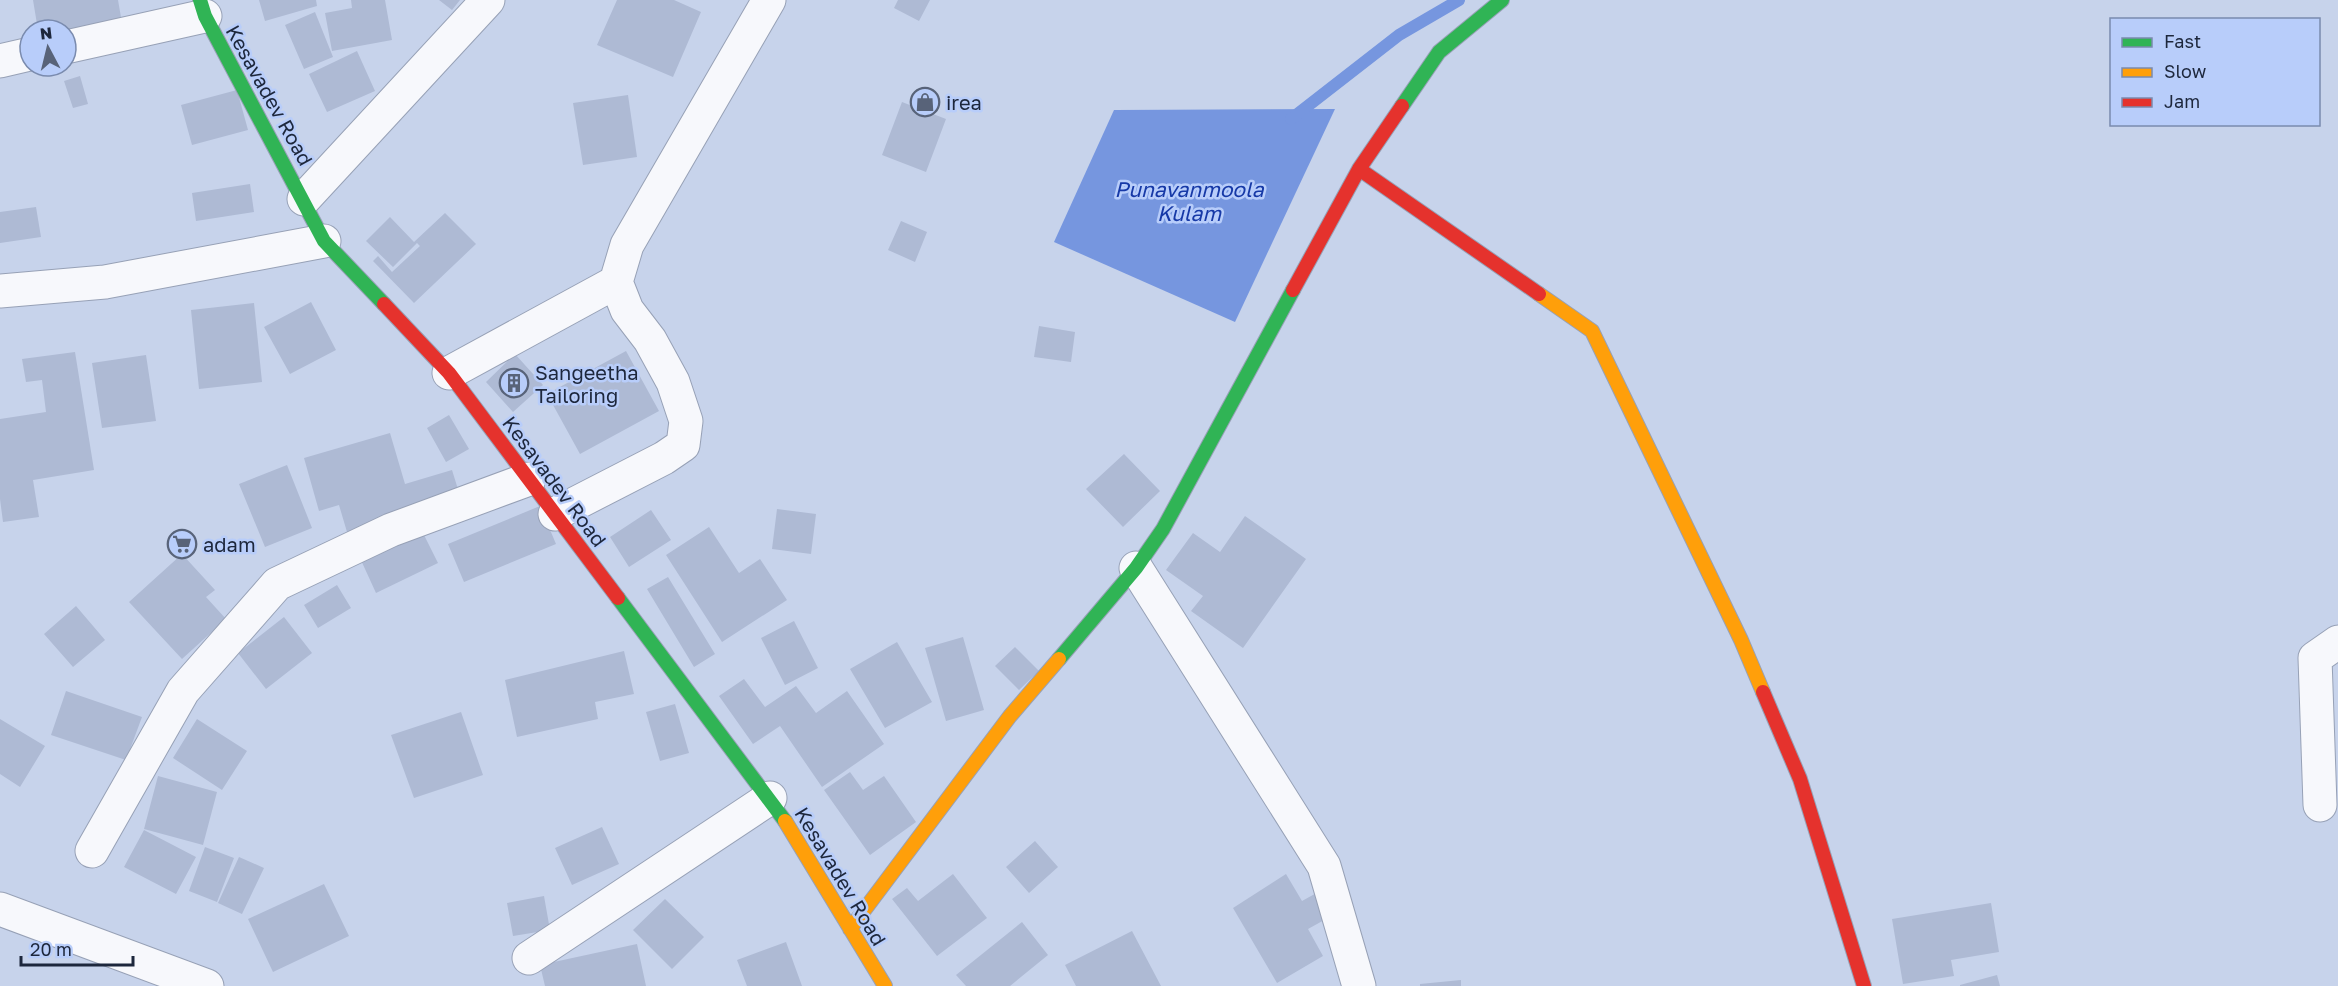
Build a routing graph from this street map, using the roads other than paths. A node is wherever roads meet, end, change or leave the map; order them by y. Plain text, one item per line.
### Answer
1 (488, 0) edge
2 (769, 0) edge
3 (1502, 0) edge
4 (203, 8) edge
5 (78, 43) edge
6 (18, 57) edge
7 (0, 61) edge
8 (1359, 169) junction
9 (304, 199) junction
10 (324, 241) junction
11 (616, 282) junction
12 (0, 291) edge
13 (449, 373) junction
14 (530, 479) junction
15 (555, 514) junction
16 (1136, 568) junction
17 (2338, 642) edge
18 (770, 798) junction
19 (2320, 805) dead end
20 (92, 851) dead end
21 (0, 909) edge
22 (850, 929) junction
23 (529, 958) dead end
24 (207, 986) edge
25 (885, 986) edge
26 (1359, 986) edge
27 (1864, 986) edge

1 - 9 street
2 - 11 street
3 - 8 street
4 - 5 street
4 - 9 street, Kesavadev Road
6 - 7 street
8 - 16 street
8 - 27 street
9 - 10 street, Kesavadev Road
10 - 12 street
10 - 13 street, Kesavadev Road
11 - 13 street
11 - 15 street
13 - 14 street, Kesavadev Road
14 - 15 street, Kesavadev Road
14 - 20 street
15 - 18 street, Kesavadev Road
16 - 22 street
16 - 26 street
17 - 19 street
18 - 22 street, Kesavadev Road
18 - 23 street
21 - 24 street
22 - 25 street, Kesavadev Road

